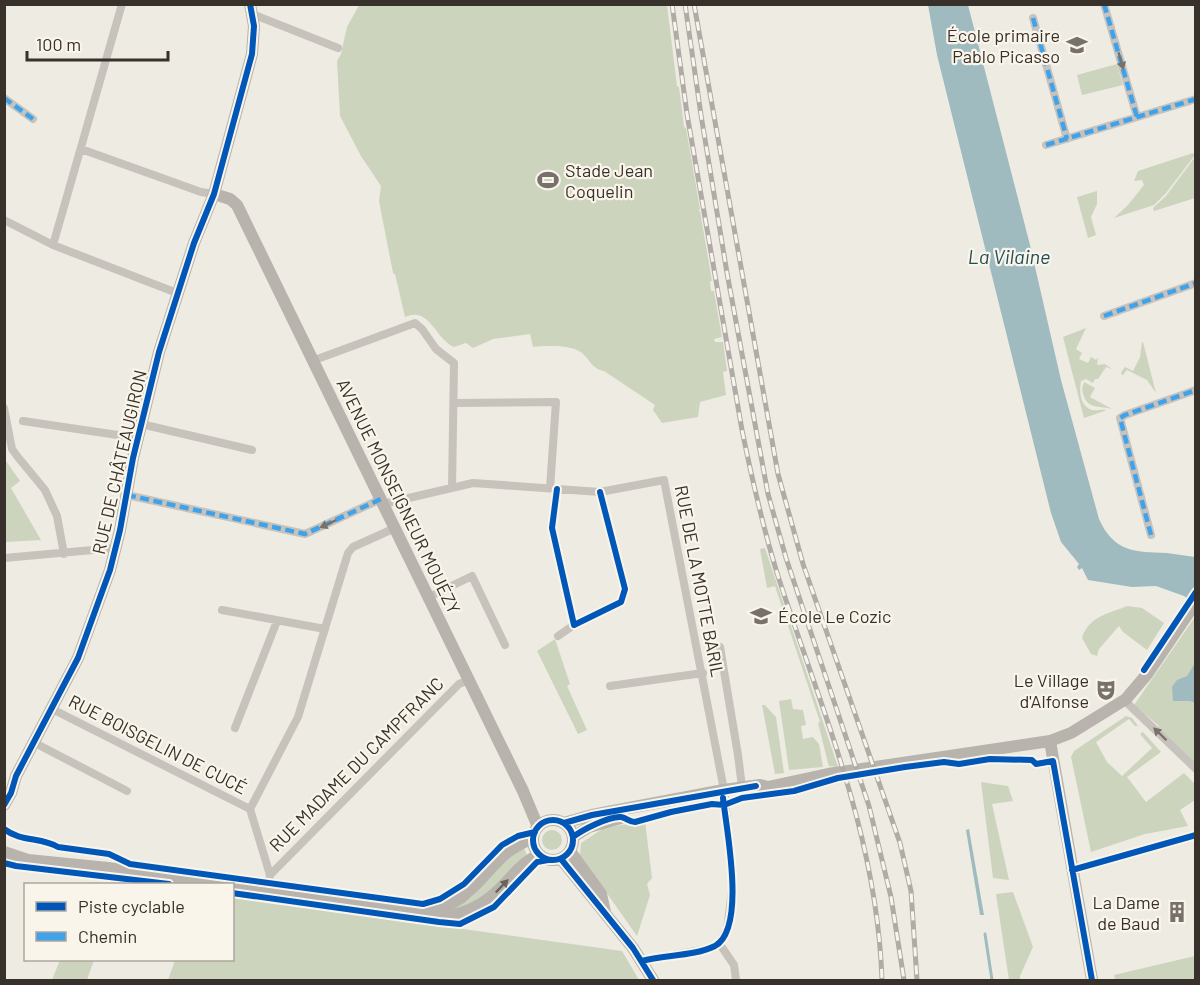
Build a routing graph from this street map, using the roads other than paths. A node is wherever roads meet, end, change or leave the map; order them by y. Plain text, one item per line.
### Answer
1 (122, 4) edge
2 (1104, 4) edge
3 (251, 9) edge
4 (1033, 18) dead end
5 (338, 48) dead end
6 (4, 98) edge
7 (1196, 99) edge
8 (1137, 117) junction
9 (33, 119) dead end
10 (1067, 139) junction
11 (1046, 145) dead end
12 (81, 148) junction
13 (214, 194) junction
14 (5, 223) edge
15 (53, 245) junction
16 (1196, 283) edge
17 (177, 293) junction
18 (1104, 316) dead end
19 (312, 361) junction
20 (1196, 390) edge
21 (454, 403) junction
22 (4, 408) edge
23 (23, 421) dead end
24 (141, 424) junction
25 (138, 438) junction
26 (252, 450) dead end
27 (452, 488) junction
28 (553, 489) junction
29 (600, 492) junction
30 (127, 495) junction
31 (382, 502) junction
32 (395, 528) junction
33 (1151, 535) dead end
34 (116, 548) junction
35 (64, 554) junction
36 (4, 558) edge
37 (429, 597) junction
38 (1194, 600) edge
39 (222, 610) dead end
40 (278, 621) junction
41 (574, 625) junction
42 (325, 629) junction
43 (558, 636) dead end
44 (505, 645) dead end
45 (720, 647) dead end
46 (703, 673) junction
47 (469, 680) junction
48 (610, 686) dead end
49 (1124, 700) junction
50 (1112, 706) junction
51 (52, 709) junction
52 (235, 728) dead end
53 (1050, 741) junction
54 (33, 742) junction
55 (1196, 769) edge
56 (15, 776) junction
57 (4, 790) edge
58 (127, 791) dead end
59 (743, 791) junction
60 (724, 794) junction
61 (4, 805) edge
62 (250, 809) junction
63 (564, 823) junction
64 (535, 832) junction
65 (1196, 835) edge
66 (573, 837) junction
67 (4, 852) edge
68 (539, 855) junction
69 (565, 855) junction
70 (1072, 870) junction
71 (270, 875) junction
72 (211, 883) edge
73 (234, 885) edge
74 (268, 890) junction
75 (409, 910) junction
76 (719, 943) junction
77 (642, 961) junction
78 (653, 981) edge
79 (736, 981) edge
80 (1092, 981) edge

1 - 12 street
2 -> 8 street
3 - 5 street, RUE DE CHÂTEAUGIRON
3 - 13 main road, RUE DE CHÂTEAUGIRON
4 - 10 street
6 - 9 street
7 - 8 street
8 - 10 street
10 - 11 street
12 - 13 street
12 - 15 street
13 - 17 main road, RUE DE CHÂTEAUGIRON
13 - 19 main road, AVENUE MONSEIGNEUR MOUÉZY
14 - 15 street
15 - 17 street
16 - 18 street
17 - 24 main road, RUE DE CHÂTEAUGIRON
19 - 21 street
19 - 31 main road, AVENUE MONSEIGNEUR MOUÉZY
20 - 33 street
21 - 27 street
21 - 28 street
22 - 35 street
23 - 25 street
24 - 25 main road, RUE DE CHÂTEAUGIRON
24 - 26 street
25 - 30 main road, RUE DE CHÂTEAUGIRON
27 - 28 street, RUE DE LA MOTTE BARIL
27 - 31 street, RUE DE LA MOTTE BARIL
28 - 29 street, RUE DE LA MOTTE BARIL
28 - 41 street
29 - 41 street
29 - 46 street, RUE DE LA MOTTE BARIL
31 -> 30 street, RUE DE LA MOTTE BARIL
30 - 34 main road, RUE DE CHÂTEAUGIRON
31 - 32 main road, AVENUE MONSEIGNEUR MOUÉZY
32 - 37 main road, AVENUE MONSEIGNEUR MOUÉZY
32 - 42 street
34 - 35 street
34 - 51 main road, RUE DE CHÂTEAUGIRON
35 - 36 street
37 - 44 street
37 - 47 main road, AVENUE MONSEIGNEUR MOUÉZY
38 - 49 main road
38 - 50 main road
39 - 40 street
40 - 42 street
40 - 52 street
41 - 43 street
42 - 62 street
45 - 59 street
46 - 48 street
46 - 60 street, RUE DE LA MOTTE BARIL
47 - 64 main road, AVENUE MONSEIGNEUR MOUÉZY
47 - 71 street, RUE MADAME DU CAMPFRANC
49 - 50 main road
55 -> 49 street
50 - 53 main road
51 - 54 main road, RUE DE CHÂTEAUGIRON
51 - 62 street, RUE BOISGELIN DE CUCÉ
53 - 59 main road
53 - 70 main road
54 - 56 main road, RUE DE CHÂTEAUGIRON
54 - 58 street
56 - 57 main road, RUE DE CHÂTEAUGIRON
56 - 61 main road, RUE DE CHÂTEAUGIRON
59 - 60 main road
60 - 63 main road
60 - 66 main road
60 - 76 street, RUE DE LA MOTTE BARIL
62 - 71 street
63 - 64 main road
63 - 66 main road
64 - 68 main road
64 - 75 main road
65 - 70 street
66 - 69 main road
67 - 72 main road
68 - 69 main road
75 -> 68 main road
69 - 77 main road
70 - 80 main road
71 - 74 street
73 - 74 main road
74 - 75 main road
76 - 77 street
76 - 79 street
77 - 78 main road

